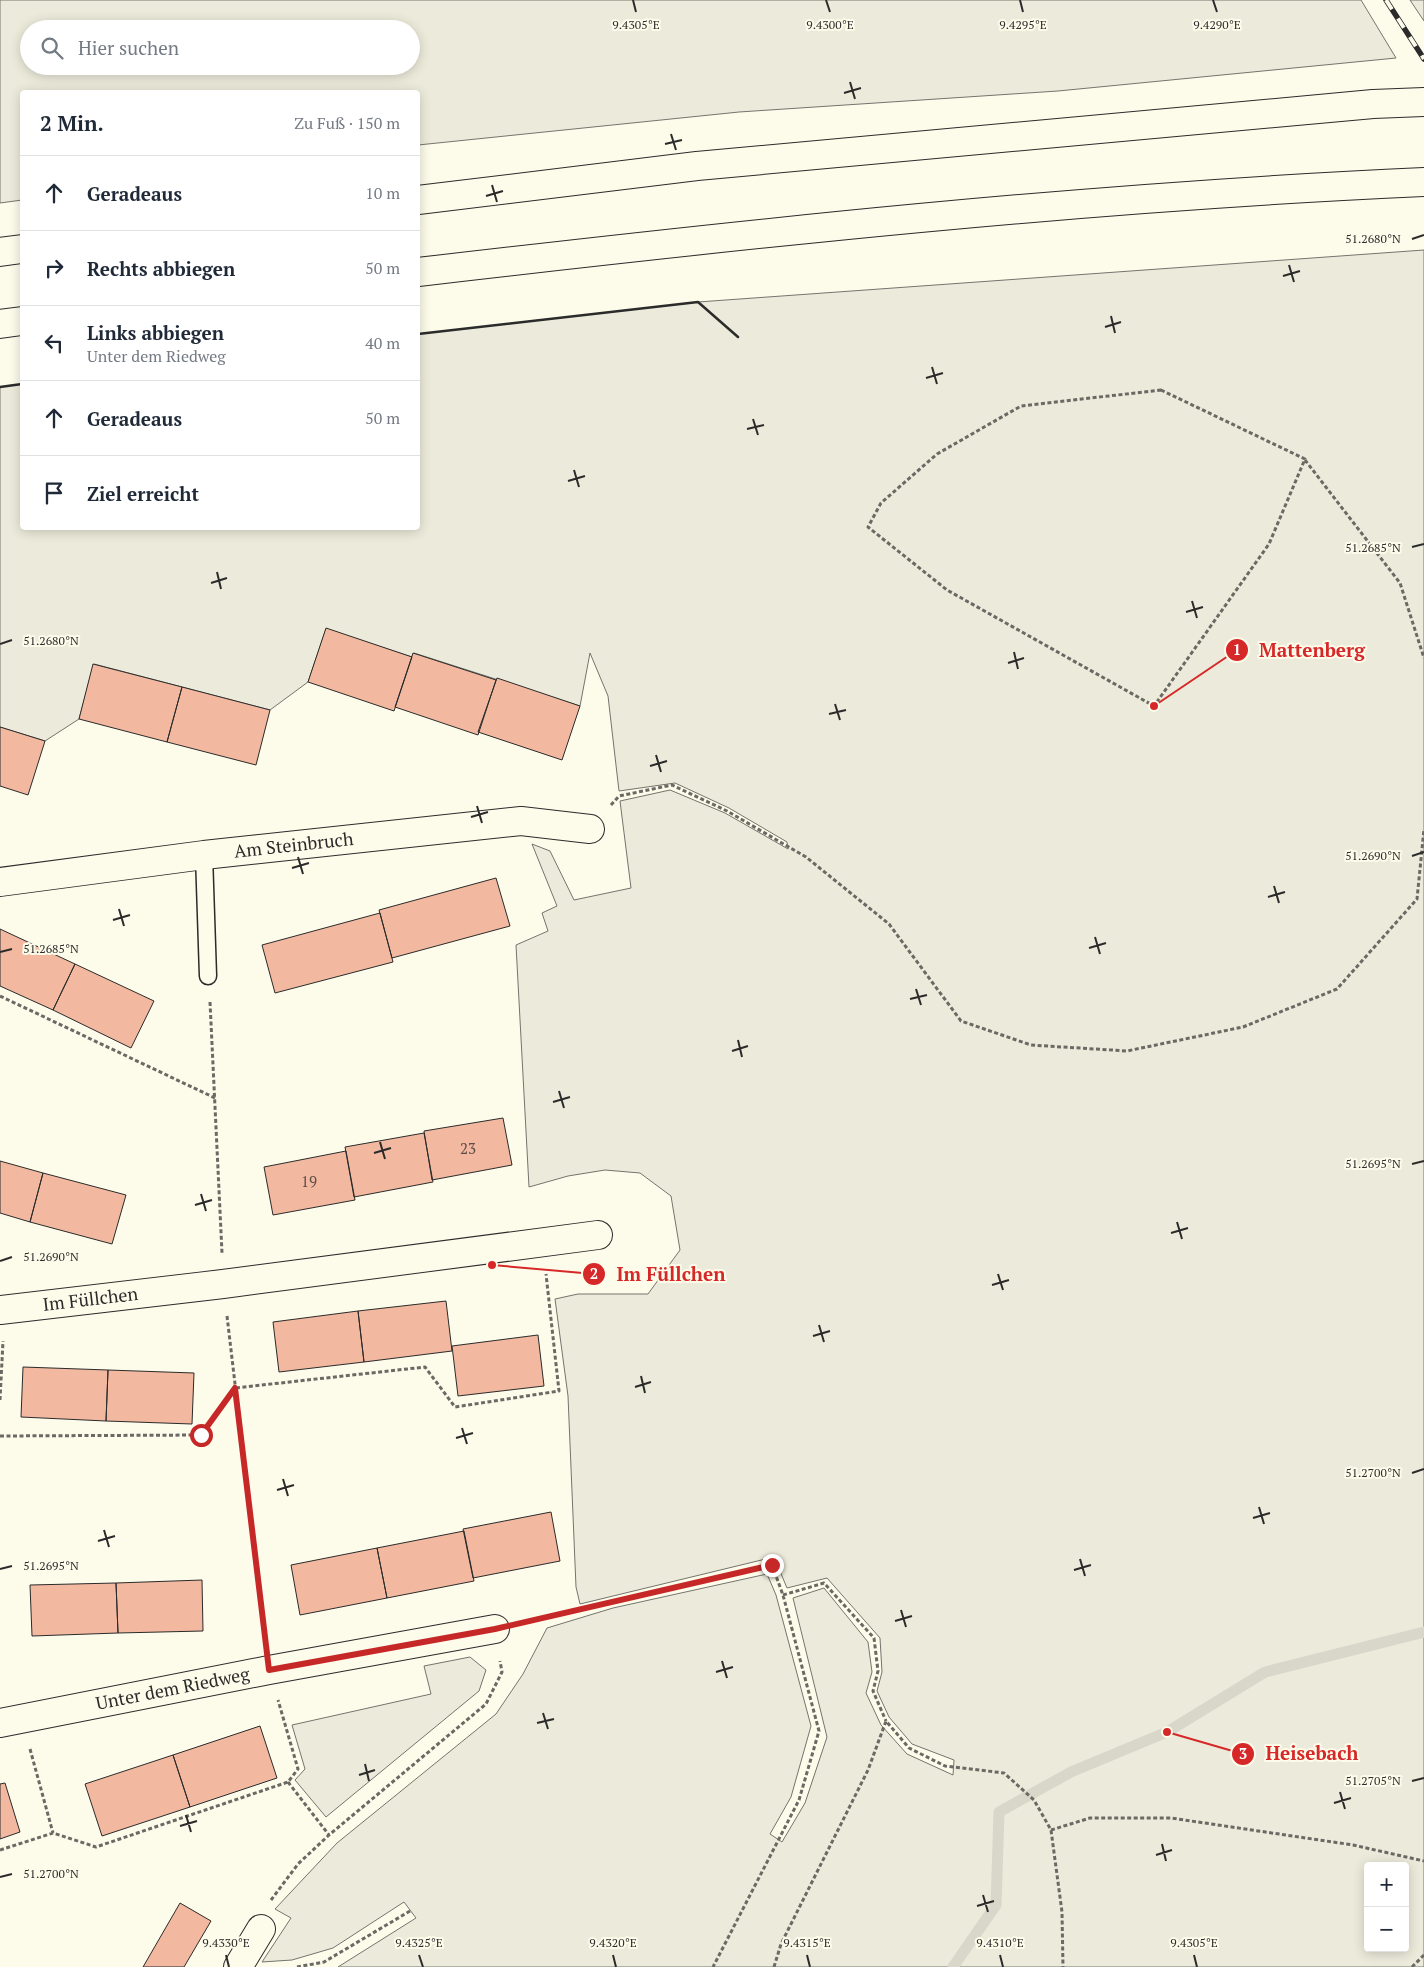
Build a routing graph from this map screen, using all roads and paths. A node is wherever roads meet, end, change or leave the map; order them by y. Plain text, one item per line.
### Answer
1 (1424, 102) edge
2 (1411, 183) edge
3 (420, 200) edge
4 (20, 249) edge
5 (0, 252) edge
6 (420, 272) edge
7 (20, 321) edge
8 (0, 324) edge
9 (1305, 459) junction
10 (1424, 658) edge
11 (590, 829) joint
12 (1424, 829) edge
13 (204, 855) junction
14 (0, 882) edge
15 (208, 976) joint
16 (0, 996) edge
17 (215, 1098) junction
18 (598, 1235) dead end
19 (542, 1242) junction
20 (223, 1284) junction
21 (2, 1310) edge
22 (235, 1388) junction
23 (0, 1400) edge
24 (0, 1436) edge
25 (783, 1595) junction
26 (495, 1629) junction
27 (269, 1670) junction
28 (11, 1721) edge
29 (886, 1722) junction
30 (288, 1782) junction
31 (1051, 1830) junction
32 (53, 1833) junction
33 (330, 1836) junction
34 (0, 1850) edge
35 (1424, 1861) edge
36 (410, 1911) dead end
37 (261, 1928) joint
38 (1424, 1955) edge
39 (238, 1967) edge
40 (297, 1967) edge
41 (713, 1967) edge
42 (774, 1967) edge
43 (1062, 1967) edge
44 (1412, 1967) edge

1 - 3 main road
2 - 6 main road
4 - 5 main road
7 - 8 main road
9 - 9 path
9 - 10 path
11 - 12 path
11 - 13 main road, Am Steinbruch
13 - 14 main road, Am Steinbruch
13 - 15 lane
15 - 17 path
16 - 17 path
17 - 20 path
18 - 19 main road, Im Füllchen
19 - 20 main road, Im Füllchen
19 - 22 path
20 - 21 main road, Im Füllchen
20 - 22 path
21 - 23 path
22 - 24 path
22 - 27 path
25 - 26 path
25 - 29 path
25 - 41 path
26 - 27 main road, Unter dem Riedweg
26 - 33 path
27 - 28 main road, Unter dem Riedweg
27 - 30 path
28 - 32 path
29 - 31 path
29 - 42 path
30 - 32 path
30 - 33 path
31 - 35 path
31 - 43 path
32 - 34 path
33 - 37 path
36 - 40 path
37 - 39 main road
38 - 44 path

